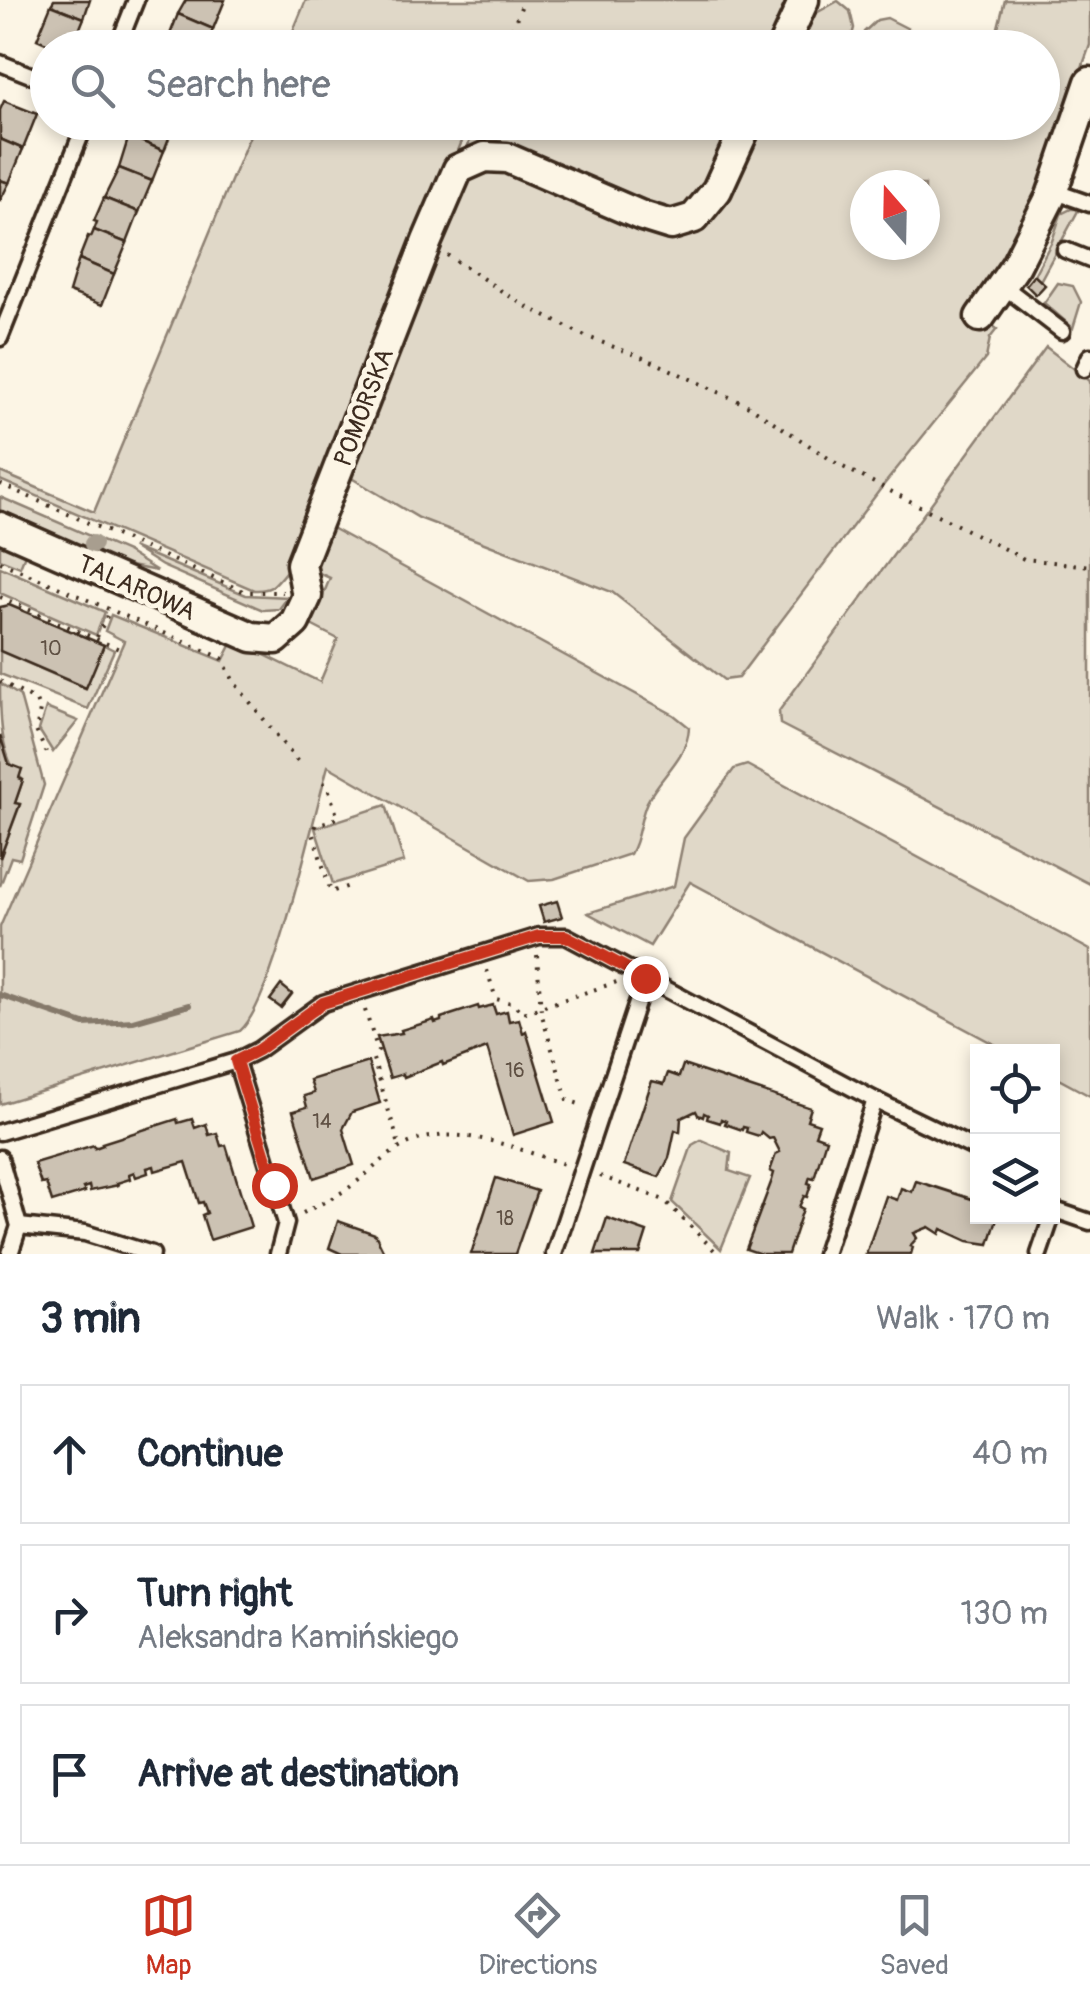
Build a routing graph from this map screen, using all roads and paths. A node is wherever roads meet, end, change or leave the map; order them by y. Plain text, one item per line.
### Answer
1 (136, 0) edge
2 (524, 0) edge
3 (804, 0) edge
4 (124, 30) edge
5 (512, 30) edge
6 (790, 30) edge
7 (0, 63) edge
8 (30, 75) edge
9 (1090, 82) edge
10 (79, 140) edge
11 (740, 140) edge
12 (1052, 190) junction
13 (1090, 204) edge
14 (427, 241) junction
15 (1065, 250) dead end
16 (1090, 260) edge
17 (1002, 285) junction
18 (980, 316) dead end
19 (1062, 332) dead end
20 (0, 338) edge
21 (0, 484) edge
22 (0, 527) edge
23 (0, 562) edge
24 (1090, 566) edge
25 (307, 596) junction
26 (0, 600) edge
27 (110, 610) junction
28 (96, 639) junction
29 (119, 648) dead end
30 (0, 681) edge
31 (46, 752) dead end
32 (302, 767) dead end
33 (324, 782) dead end
34 (352, 885) dead end
35 (524, 958) dead end
36 (481, 971) dead end
37 (645, 978) junction
38 (620, 982) dead end
39 (540, 1008) junction
40 (354, 1010) dead end
41 (236, 1061) junction
42 (875, 1100) junction
43 (601, 1112) junction
44 (0, 1132) edge
45 (970, 1146) edge
46 (400, 1148) junction
47 (0, 1158) edge
48 (582, 1170) junction
49 (1060, 1215) edge
50 (285, 1222) junction
51 (1090, 1222) edge
52 (1050, 1224) edge
53 (19, 1226) junction
54 (10, 1254) edge
55 (152, 1254) edge
56 (278, 1254) edge
57 (554, 1254) edge
58 (718, 1254) edge
59 (825, 1254) edge
60 (1040, 1254) edge

1 - 4 lane
2 - 5 path
3 - 6 street
7 - 8 lane
9 - 12 street
10 - 20 lane
11 - 14 street, POMORSKA
12 - 13 lane
12 - 17 street
14 - 24 path
14 - 25 street, POMORSKA
15 - 16 lane
17 - 18 street
17 - 19 lane
21 - 25 path
22 - 25 street, TALAROWA
23 - 27 path
26 - 28 path
27 - 28 path
27 - 32 path
28 - 29 path
30 - 31 path
33 - 34 path
35 - 39 path
36 - 39 path
37 - 41 lane
37 - 42 lane
37 - 43 lane
38 - 39 path
39 - 43 path
40 - 46 path
41 - 44 lane
41 - 50 lane
42 - 45 lane
42 - 59 lane
43 - 48 lane
46 - 48 path
46 - 50 path
47 - 53 lane
48 - 57 lane
48 - 58 path
49 - 51 lane
50 - 56 lane
52 - 60 lane
53 - 54 lane
53 - 55 lane

